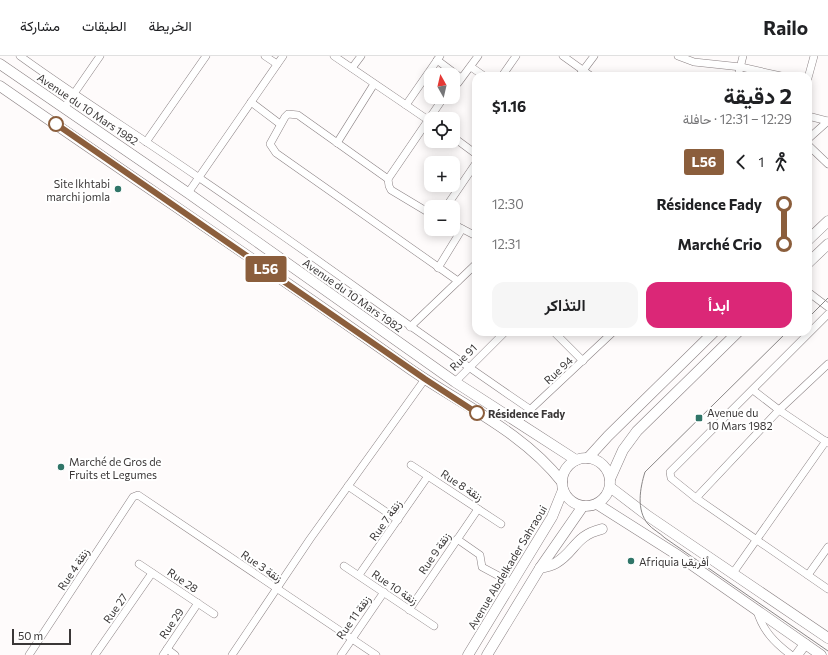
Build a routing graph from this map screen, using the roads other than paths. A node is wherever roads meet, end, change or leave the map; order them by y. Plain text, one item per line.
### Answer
1 (20, 56) edge
2 (100, 56) edge
3 (206, 56) edge
4 (265, 56) edge
5 (283, 56) edge
6 (334, 56) edge
7 (360, 56) edge
8 (478, 56) edge
9 (516, 56) edge
10 (563, 56) edge
11 (594, 56) edge
12 (678, 56) edge
13 (744, 56) edge
14 (814, 56) edge
15 (438, 58) edge
16 (0, 64) edge
17 (277, 64) junction
18 (471, 67) junction
19 (741, 67) junction
20 (352, 68) junction
21 (478, 72) edge
22 (505, 72) edge
23 (580, 72) edge
24 (582, 72) edge
25 (739, 72) edge
26 (763, 72) edge
27 (810, 72) edge
28 (461, 78) joint
29 (374, 84) junction
30 (0, 86) edge
31 (73, 94) junction
32 (251, 102) junction
33 (406, 105) junction
34 (64, 108) junction
35 (424, 117) edge
36 (812, 117) edge
37 (828, 121) edge
38 (280, 124) junction
39 (424, 127) edge
40 (812, 135) edge
41 (146, 142) junction
42 (460, 142) edge
43 (337, 143) junction
44 (812, 149) edge
45 (472, 151) edge
46 (828, 164) edge
47 (472, 169) edge
48 (199, 177) junction
49 (388, 179) junction
50 (188, 193) junction
51 (451, 200) edge
52 (424, 210) edge
53 (828, 221) edge
54 (462, 229) joint
55 (472, 234) edge
56 (812, 236) edge
57 (828, 244) edge
58 (812, 260) edge
59 (438, 268) junction
60 (472, 268) edge
61 (458, 281) junction
62 (812, 295) edge
63 (828, 307) edge
64 (828, 314) edge
65 (410, 327) junction
66 (812, 330) edge
67 (501, 336) edge
68 (558, 336) edge
69 (608, 336) edge
70 (709, 336) edge
71 (734, 336) edge
72 (806, 336) edge
73 (583, 361) junction
74 (828, 364) edge
75 (468, 368) junction
76 (425, 379) junction
77 (455, 382) junction
78 (753, 390) junction
79 (531, 410) junction
80 (779, 410) junction
81 (517, 422) junction
82 (827, 442) edge
83 (588, 458) junction
84 (576, 460) junction
85 (411, 465) dead end
86 (428, 476) junction
87 (610, 483) junction
88 (348, 486) junction
89 (563, 486) junction
90 (136, 495) joint
91 (696, 498) junction
92 (597, 504) junction
93 (583, 506) junction
94 (478, 509) junction
95 (398, 520) junction
96 (501, 524) dead end
97 (602, 529) dead end
98 (457, 539) junction
99 (757, 541) junction
100 (828, 547) edge
101 (139, 564) dead end
102 (344, 566) dead end
103 (540, 568) junction
104 (152, 573) junction
105 (733, 574) junction
106 (359, 575) junction
107 (808, 575) junction
108 (512, 583) junction
109 (277, 589) junction
110 (828, 589) edge
111 (384, 592) junction
112 (198, 603) junction
113 (409, 610) junction
114 (757, 610) junction
115 (214, 614) dead end
116 (434, 626) dead end
117 (352, 638) junction
118 (828, 638) edge
119 (805, 644) junction
120 (165, 652) edge
121 (29, 655) edge
122 (96, 655) edge
123 (175, 655) edge
124 (232, 655) edge
125 (341, 655) edge
126 (376, 655) edge
127 (468, 655) edge
128 (487, 655) edge
129 (791, 655) edge
130 (797, 655) edge
131 (820, 655) edge

1 - 31 street
2 - 31 street
3 - 41 street
4 - 17 street
5 - 17 street
6 - 20 street
7 - 20 street
8 - 18 street
9 - 22 street
10 - 23 street
11 - 24 street
12 - 19 street
13 - 19 street
14 - 27 street
15 - 28 street
15 - 33 street
16 - 34 main road, Avenue du 10 Mars 1982
17 - 32 street
18 - 21 street
18 - 28 street
19 - 25 street
19 - 26 street
20 - 29 street
29 - 33 street
29 - 43 street
30 - 76 main road
31 - 34 street
31 - 41 street
32 - 38 street
32 - 48 street
33 - 35 street
34 - 50 main road, Avenue du 10 Mars 1982
36 - 37 street
37 - 40 street
38 - 43 street
38 - 59 street
39 - 49 street
41 - 48 street
42 - 45 street
43 - 49 street
44 - 46 street
47 - 51 street
48 - 50 street
48 - 65 street
49 - 52 street
50 - 77 main road, Avenue du 10 Mars 1982
53 - 56 main road
54 - 55 street
54 - 59 street
57 - 58 main road
59 - 61 street
60 - 61 street
61 - 65 street
62 - 63 street
64 - 66 street
65 - 75 street
67 - 75 street, Rue 91
68 - 73 street
69 - 73 street, Rue 94
70 - 83 main road
71 - 87 main road
72 - 78 street
73 - 79 street, Rue 94
74 - 80 street
75 - 77 street, Rue 91
75 - 79 street
76 - 88 street
76 - 89 main road
77 - 81 main road, Avenue du 10 Mars 1982
78 - 80 street
78 - 91 street
79 - 81 street, Rue 94
80 - 82 street
80 - 91 street
81 - 84 main road, Avenue du 10 Mars 1982
82 - 99 street
83 - 84 main road
83 - 87 main road
84 - 89 main road
85 - 86 street, Rue 8 زنقة
86 - 94 street, Rue 8 زنقة
86 - 95 street, Rue 7 زنقة
87 - 92 main road
87 - 105 main road
88 - 95 street
88 - 109 street
89 - 93 main road
89 - 108 main road, Avenue Abdelkader Sahraoui
90 - 109 street, Rue 3 زنقة
90 - 121 street, Rue 4 زنقة
91 - 99 street
92 - 93 main road
92 - 114 main road
93 - 103 main road
94 - 96 street, Rue 8 زنقة
94 - 98 street, Rue 9 زنقة
95 - 106 street, Rue 7 زنقة
97 - 103 main road
98 - 108 street
98 - 113 street, Rue 9 زنقة
99 - 105 street
99 - 107 street
100 - 107 street
101 - 104 street, Rue 28
102 - 106 street, Rue 10 زنقة
103 - 128 main road
104 - 112 street, Rue 28
104 - 122 street, Rue 27
105 - 118 main road
106 - 111 street, Rue 10 زنقة
107 - 110 street
108 - 127 main road, Avenue Abdelkader Sahraoui
109 - 117 street, Rue 3 زنقة
109 - 124 street
111 - 113 street, Rue 10 زنقة
111 - 117 street, Rue 11 زنقة
112 - 115 street, Rue 28
112 - 120 street, Rue 29
113 - 116 street, Rue 10 زنقة
114 - 119 main road
114 - 129 street
117 - 125 street, Rue 11 زنقة
117 - 126 street, Rue 3 زنقة
119 - 130 main road
119 - 131 main road
120 - 123 street

